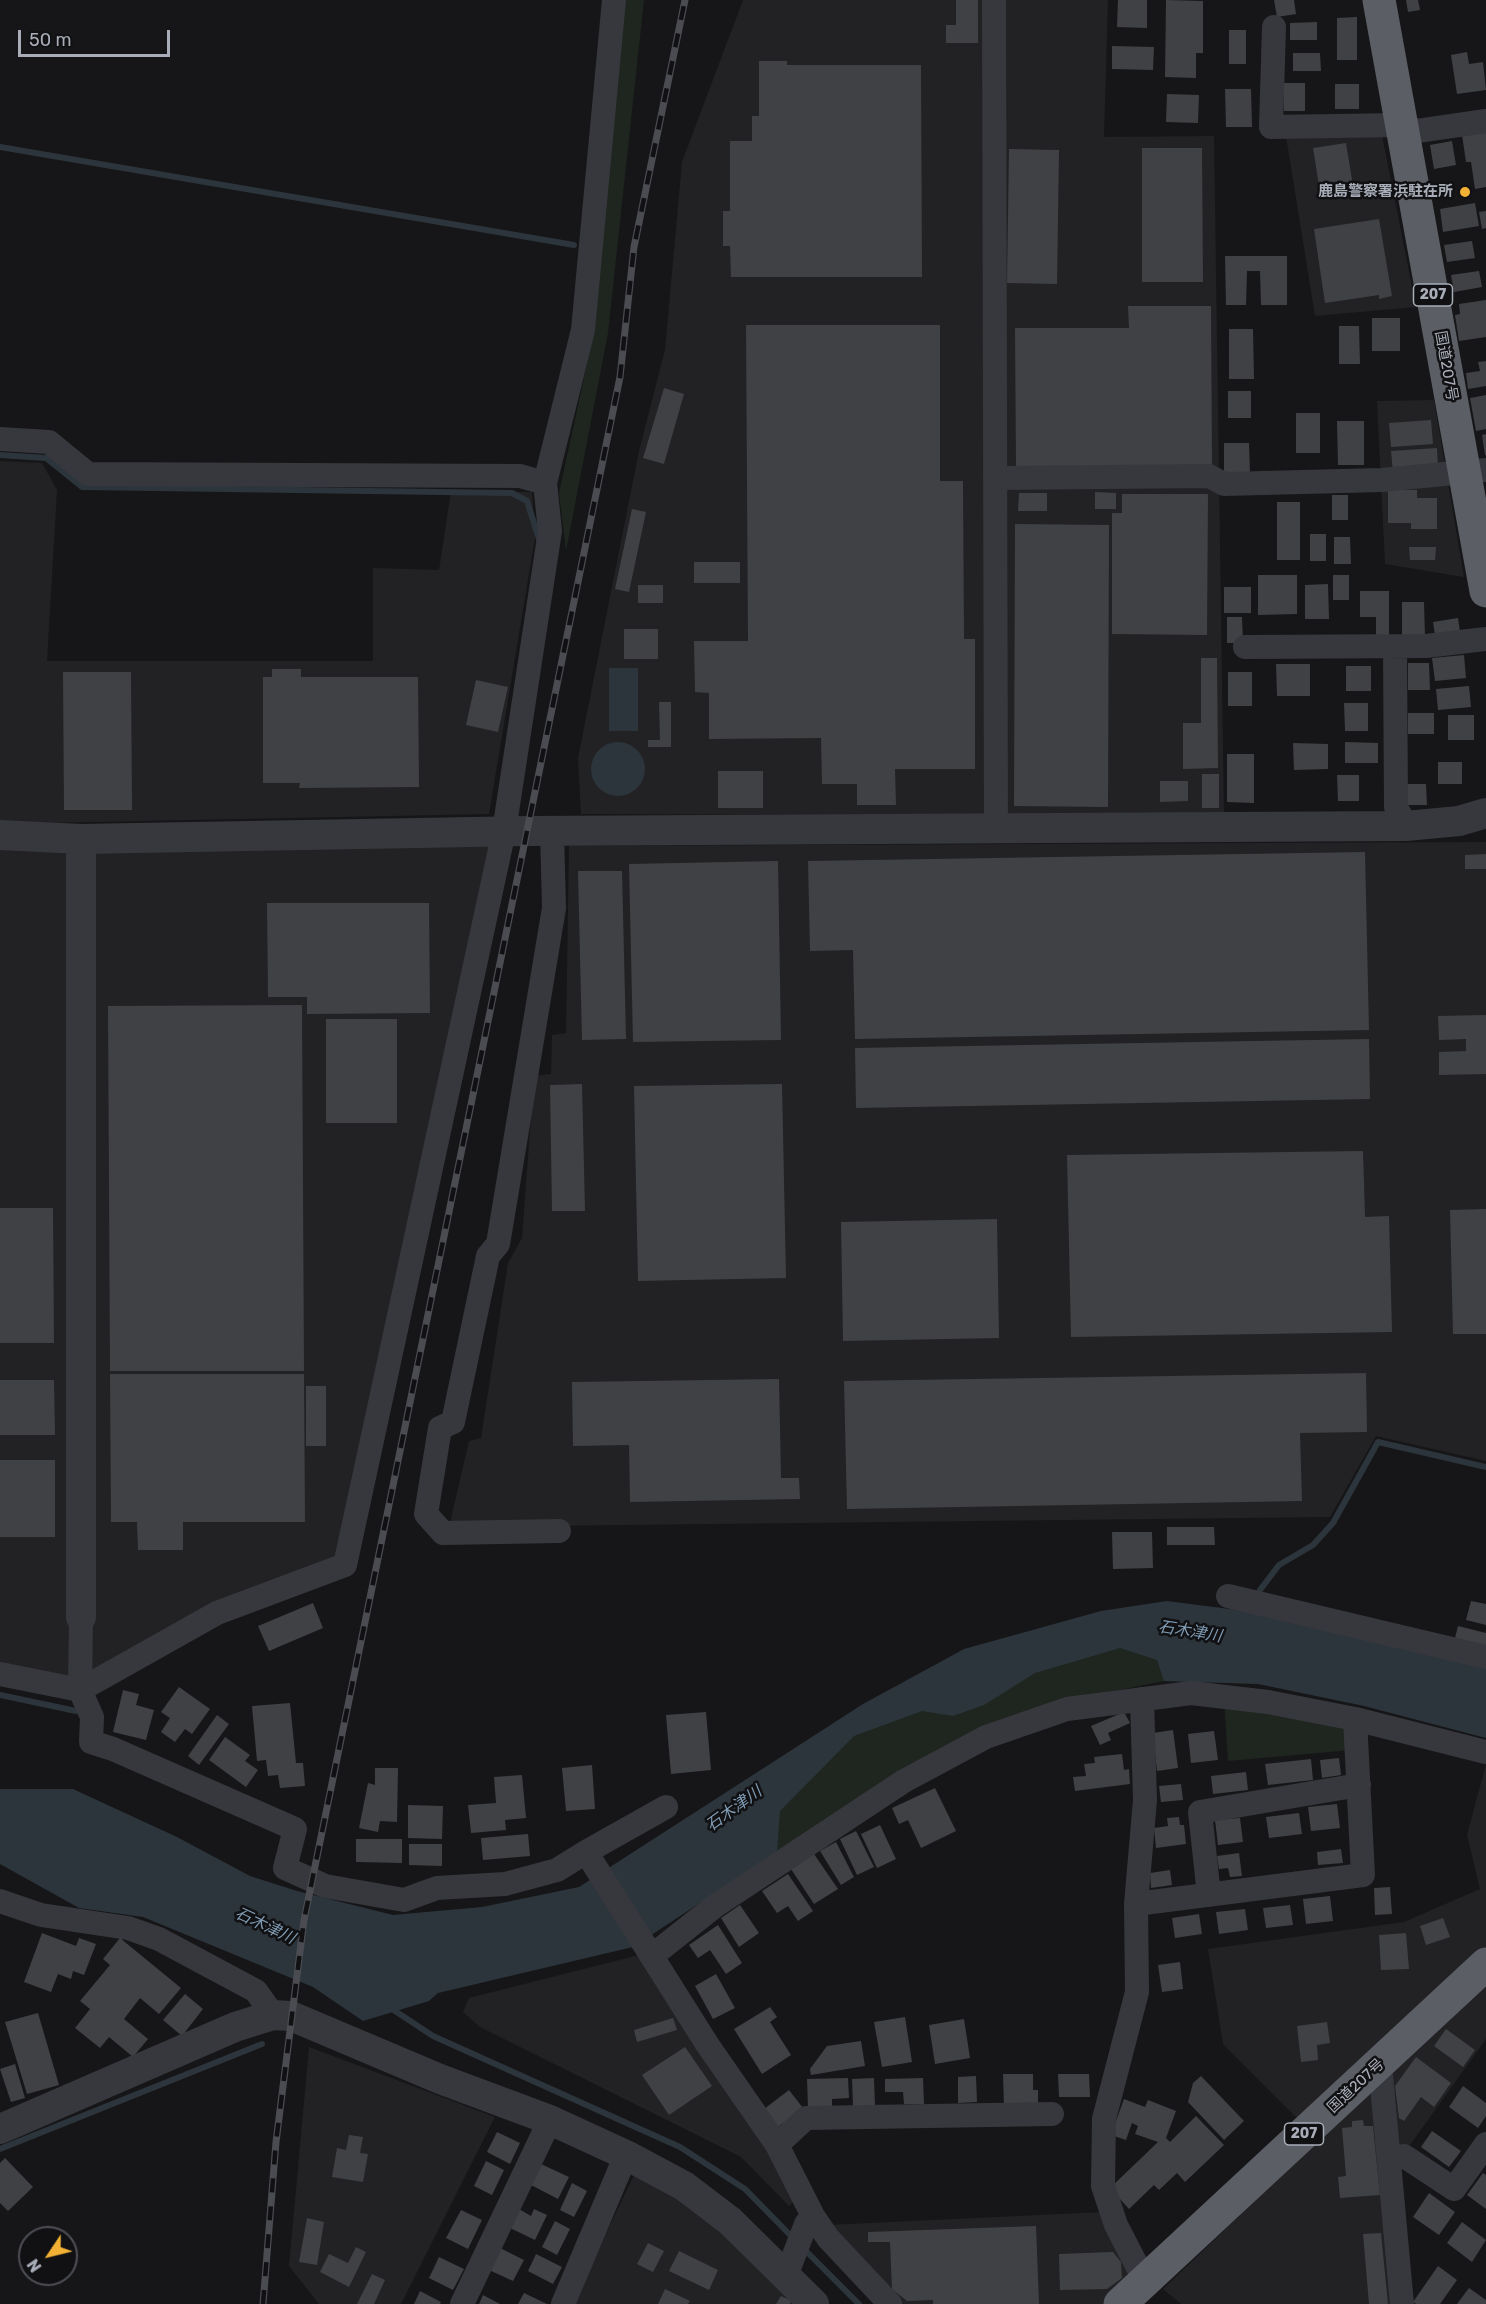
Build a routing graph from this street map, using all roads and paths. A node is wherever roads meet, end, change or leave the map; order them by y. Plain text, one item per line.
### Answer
1 (994, 0) edge
2 (1378, 0) edge
3 (607, 1) edge
4 (1274, 27) dead end
5 (1486, 121) edge
6 (1402, 125) junction
7 (0, 439) edge
8 (1476, 472) edge
9 (995, 478) junction
10 (545, 483) junction
11 (1484, 572) edge
12 (1486, 639) edge
13 (1245, 647) dead end
14 (1395, 647) junction
15 (1486, 813) edge
16 (1406, 826) junction
17 (996, 828) junction
18 (504, 831) junction
19 (552, 831) junction
20 (0, 835) edge
21 (81, 839) junction
22 (559, 1530) dead end
23 (1228, 1596) dead end
24 (81, 1617) joint
25 (1486, 1657) edge
26 (0, 1674) edge
27 (80, 1690) junction
28 (1142, 1699) junction
29 (1355, 1719) junction
30 (1486, 1752) edge
31 (1359, 1785) junction
32 (666, 1807) dead end
33 (592, 1861) junction
34 (1209, 1895) junction
35 (0, 1901) edge
36 (1136, 1904) junction
37 (651, 1952) junction
38 (1486, 1964) edge
39 (273, 2015) junction
40 (1380, 2064) junction
41 (1052, 2114) dead end
42 (550, 2120) junction
43 (0, 2129) edge
44 (1486, 2144) edge
45 (777, 2145) junction
46 (626, 2155) junction
47 (1389, 2159) junction
48 (809, 2220) junction
49 (789, 2270) junction
50 (1145, 2282) junction
51 (462, 2304) edge
52 (563, 2304) edge
53 (814, 2304) edge
54 (890, 2304) edge
55 (1120, 2304) edge
56 (1402, 2304) edge

1 - 9 street
2 - 6 highway, 国道207号 / 207
3 - 10 street
4 - 6 street
5 - 6 street
6 - 8 highway, 国道207号 / 207
7 - 10 street
8 - 9 street
8 - 11 highway, 国道207号 / 207
9 - 17 street
10 - 18 street
12 - 14 street
13 - 14 street
14 - 16 street
15 - 16 street
16 - 17 street
17 - 19 street
18 - 19 street
18 - 21 street
18 - 27 street
19 - 22 street
20 - 21 street
21 - 24 street
23 - 25 street
24 - 27 street
26 - 27 street
27 - 33 street
28 - 29 street
28 - 36 street
28 - 37 street
29 - 30 street
29 - 31 street
31 - 34 street
31 - 34 street
32 - 33 street
33 - 37 street
34 - 36 street
35 - 39 street
36 - 50 street
37 - 45 street
38 - 40 highway, 国道207号 / 207
39 - 42 street
39 - 43 street
40 - 47 street
40 - 50 highway, 国道207号 / 207
41 - 45 street
42 - 46 street
42 - 51 street
44 - 47 street
45 - 48 street
46 - 49 street
46 - 52 street
47 - 56 street
48 - 49 street
48 - 54 street
49 - 53 street
50 - 55 highway, 国道207号 / 207

